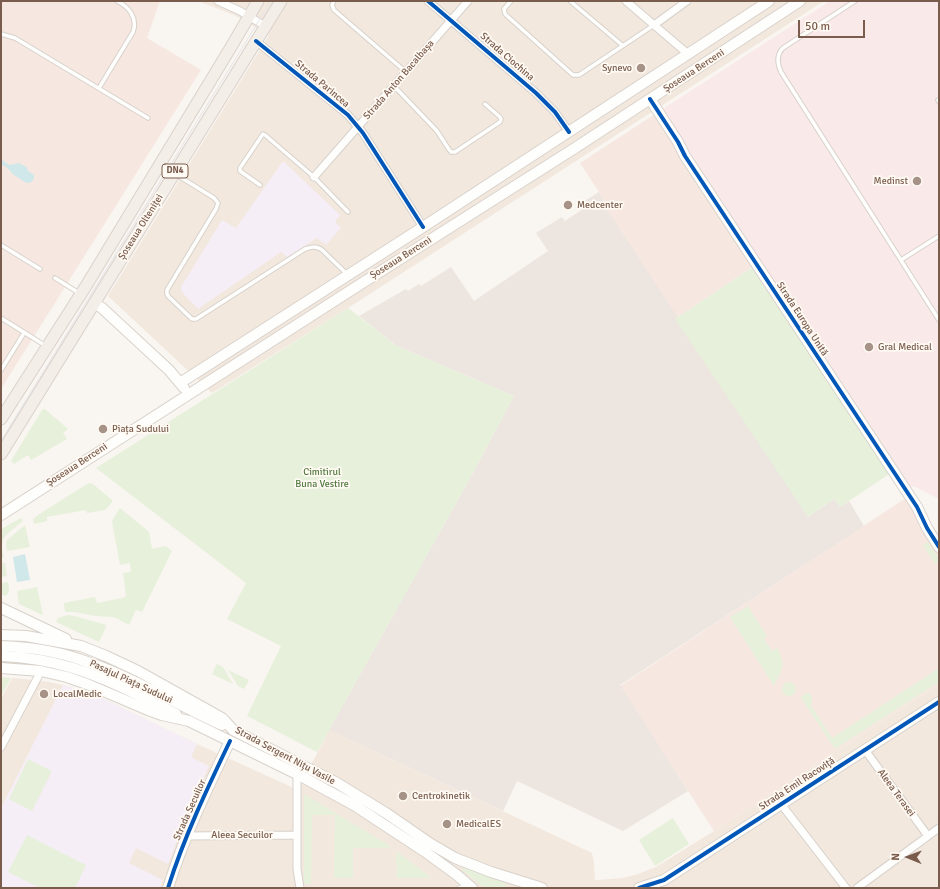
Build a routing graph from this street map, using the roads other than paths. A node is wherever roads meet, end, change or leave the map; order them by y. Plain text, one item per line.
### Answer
1 (117, 1) edge
2 (218, 1) edge
3 (258, 1) edge
4 (281, 1) edge
5 (334, 1) edge
6 (428, 1) edge
7 (468, 1) edge
8 (511, 1) edge
9 (570, 1) edge
10 (626, 1) edge
11 (687, 1) edge
12 (769, 1) edge
13 (800, 1) edge
14 (855, 1) edge
15 (125, 3) edge
16 (249, 16) junction
17 (452, 20) junction
18 (654, 25) junction
19 (265, 26) junction
20 (1, 34) edge
21 (256, 41) junction
22 (622, 45) junction
23 (688, 54) junction
24 (406, 73) junction
25 (394, 86) junction
26 (99, 88) junction
27 (650, 100) junction
28 (485, 104) dead end
29 (148, 118) dead end
30 (358, 127) junction
31 (569, 132) junction
32 (174, 173) junction
33 (314, 177) junction
34 (497, 179) junction
35 (260, 184) dead end
36 (506, 192) junction
37 (348, 212) dead end
38 (423, 227) junction
39 (939, 236) edge
40 (1, 245) edge
41 (901, 260) junction
42 (40, 269) dead end
43 (348, 275) junction
44 (55, 278) dead end
45 (81, 294) junction
46 (94, 302) junction
47 (1, 318) edge
48 (939, 320) edge
49 (24, 333) junction
50 (47, 347) junction
51 (1, 370) edge
52 (180, 382) junction
53 (188, 394) junction
54 (1, 418) edge
55 (1, 454) edge
56 (1, 515) edge
57 (939, 548) edge
58 (1, 608) edge
59 (1, 635) edge
60 (1, 646) edge
61 (81, 646) junction
62 (1, 656) edge
63 (1, 668) edge
64 (40, 671) junction
65 (939, 702) edge
66 (189, 721) junction
67 (233, 730) junction
68 (230, 741) junction
69 (1, 747) edge
70 (865, 750) junction
71 (297, 774) junction
72 (781, 804) junction
73 (939, 828) edge
74 (297, 835) junction
75 (186, 836) junction
76 (928, 836) junction
77 (661, 885) edge
78 (467, 887) edge
79 (168, 888) edge
80 (300, 888) edge
81 (542, 888) edge
82 (639, 888) edge
83 (846, 888) edge
84 (857, 888) edge

1 - 15 lane
2 - 16 street
3 - 16 main road, Șoseaua Olteniței / DN4
4 - 19 main road, Șoseaua Olteniței / DN4
5 - 24 lane
6 - 17 street, Strada Ciochina
7 - 17 street, Strada Anton Bacalbașa
8 - 22 lane
9 - 22 lane
10 - 18 street
11 - 18 street
12 - 23 main road, Șoseaua Berceni
13 - 27 main road, Șoseaua Berceni
14 - 41 lane
15 - 26 lane
16 - 19 street
16 - 45 main road, Șoseaua Olteniței / DN4
17 - 24 street, Strada Anton Bacalbașa
17 - 31 street, Strada Ciochina
18 - 22 lane
18 - 23 street
19 - 21 main road, Șoseaua Olteniței / DN4
20 - 26 lane
21 - 30 street, Strada Parincea
21 - 32 main road, Șoseaua Olteniței / DN4
23 - 31 main road, Șoseaua Berceni
24 - 25 street, Strada Anton Bacalbașa
25 - 28 lane
25 - 30 street, Strada Anton Bacalbașa
26 - 29 lane
27 - 36 main road, Șoseaua Berceni
27 - 57 main road, Strada Europa Unită
30 - 33 street, Strada Anton Bacalbașa
30 - 38 street, Strada Parincea
31 - 34 main road, Șoseaua Berceni
32 - 43 lane
32 - 46 main road, Șoseaua Olteniței / DN4
33 - 35 lane
33 - 37 lane
34 - 36 main road
34 - 38 main road, Șoseaua Berceni
36 - 53 main road, Șoseaua Berceni
38 - 43 main road, Șoseaua Berceni
39 - 41 lane
40 - 42 lane
41 - 48 lane
43 - 52 main road, Șoseaua Berceni
44 - 45 lane
45 - 46 main road
45 - 50 main road, Șoseaua Olteniței / DN4
46 - 52 main road
46 - 55 main road, Șoseaua Olteniței / DN4
47 - 49 lane
49 - 50 lane
49 - 51 lane
50 - 54 main road, Șoseaua Olteniței / DN4
52 - 53 main road
53 - 56 main road, Șoseaua Berceni
58 - 61 main road
59 - 61 main road, Strada Sergent Nițu Vasile
60 - 67 main road, Pasajul Piața Sudului
61 - 67 main road, Strada Sergent Nițu Vasile
62 - 66 main road, Pasajul Piața Sudului
63 - 64 main road, Strada Sergent Nițu Vasile
64 - 66 main road, Strada Sergent Nițu Vasile
64 - 69 street
65 - 70 main road, Strada Emil Racoviță
66 - 68 main road, Strada Sergent Nițu Vasile
67 - 81 main road, Strada Sergent Nițu Vasile
68 - 71 main road, Strada Sergent Nițu Vasile
68 - 75 main road, Strada Secuilor
70 - 72 main road, Strada Emil Racoviță
70 - 76 street, Aleea Terasei
71 - 74 street
71 - 78 main road, Strada Sergent Nițu Vasile
72 - 77 main road, Strada Emil Racoviță
72 - 83 street
73 - 76 street
74 - 75 street, Aleea Secuilor
74 - 80 street
75 - 79 main road, Strada Secuilor
76 - 84 street
77 - 82 main road, Strada Emil Racoviță

